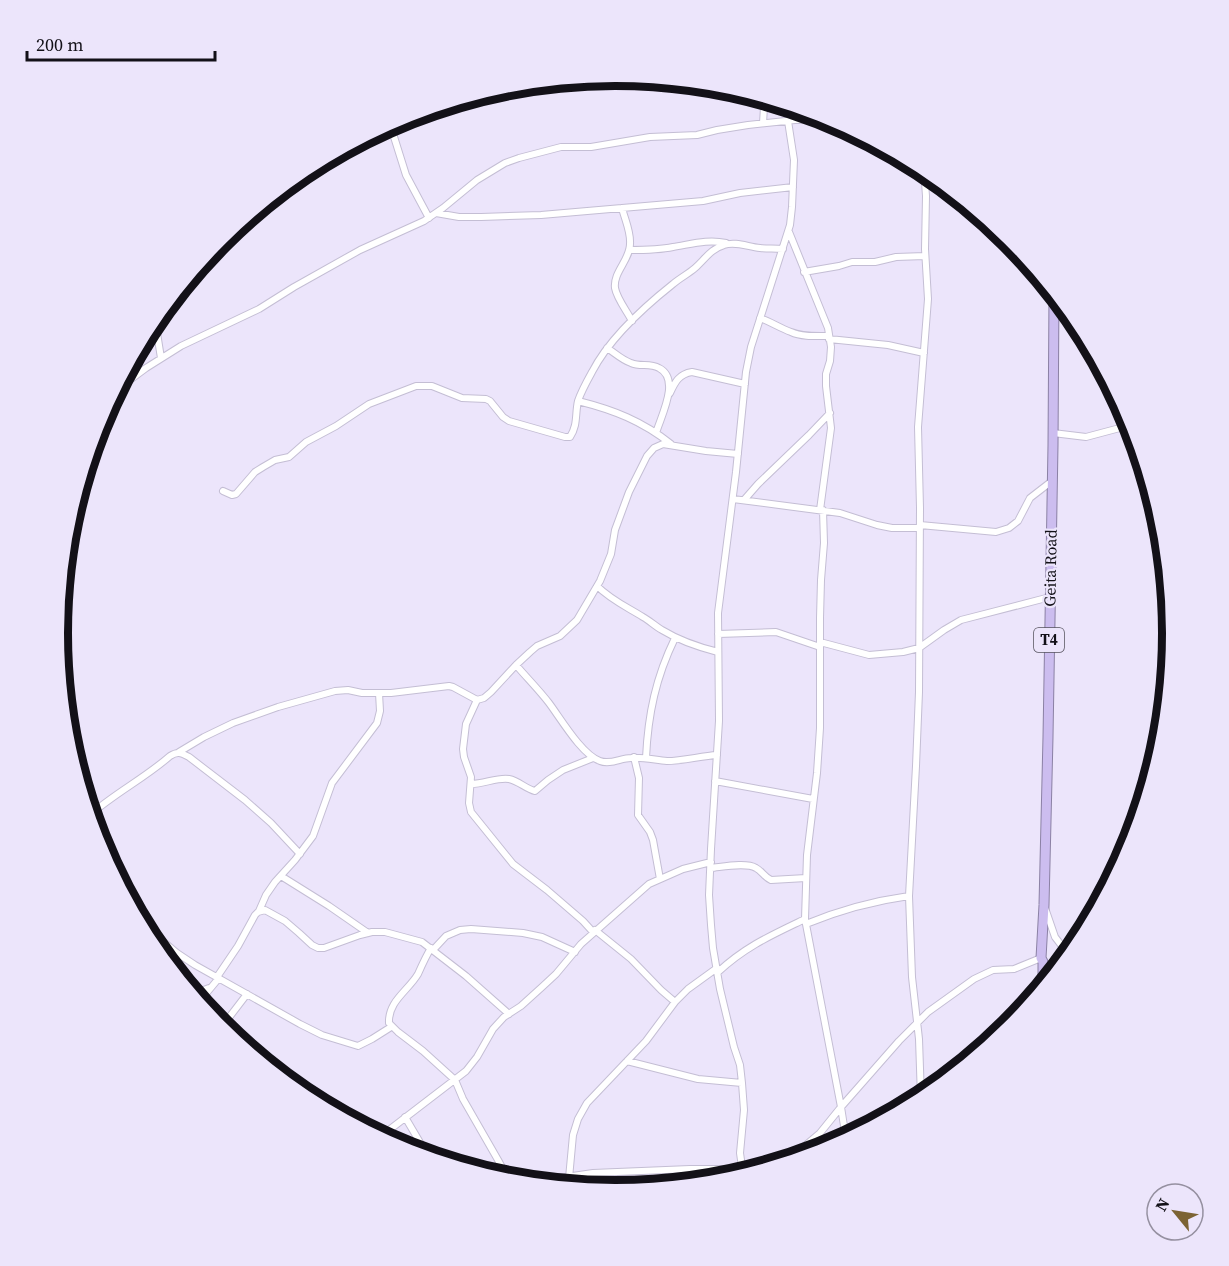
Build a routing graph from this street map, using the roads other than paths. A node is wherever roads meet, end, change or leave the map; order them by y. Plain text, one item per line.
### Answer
1 (764, 107) edge
2 (804, 120) edge
3 (788, 121) junction
4 (763, 123) junction
5 (393, 133) edge
6 (925, 183) edge
7 (793, 188) junction
8 (622, 208) junction
9 (436, 213) junction
10 (429, 218) junction
11 (789, 232) junction
12 (732, 244) junction
13 (783, 249) junction
14 (629, 250) junction
15 (925, 256) junction
16 (804, 272) junction
17 (1054, 308) edge
18 (760, 318) junction
19 (632, 321) junction
20 (157, 334) edge
21 (829, 337) junction
22 (607, 348) junction
23 (924, 353) junction
24 (161, 358) junction
25 (134, 377) joint
26 (130, 380) edge
27 (745, 384) junction
28 (669, 396) junction
29 (578, 401) junction
30 (830, 413) junction
31 (1121, 428) edge
32 (656, 433) junction
33 (1053, 433) junction
34 (674, 446) junction
35 (738, 454) junction
36 (1052, 481) junction
37 (223, 491) dead end
38 (733, 499) junction
39 (744, 500) junction
40 (822, 510) junction
41 (920, 527) junction
42 (597, 586) junction
43 (1050, 597) junction
44 (718, 634) junction
45 (675, 638) junction
46 (820, 644) junction
47 (919, 648) junction
48 (718, 652) junction
49 (516, 665) junction
50 (379, 693) junction
51 (477, 700) junction
52 (179, 752) junction
53 (717, 755) junction
54 (634, 757) junction
55 (593, 758) junction
56 (646, 758) junction
57 (715, 781) junction
58 (471, 784) junction
59 (813, 798) junction
60 (97, 809) edge
61 (300, 854) junction
62 (711, 865) junction
63 (281, 876) junction
64 (806, 878) junction
65 (660, 879) junction
66 (909, 896) junction
67 (1044, 904) junction
68 (258, 912) junction
69 (806, 922) junction
70 (594, 931) junction
71 (368, 933) junction
72 (163, 941) edge
73 (1062, 946) edge
74 (432, 949) junction
75 (574, 952) junction
76 (1041, 958) junction
77 (717, 970) junction
78 (1043, 973) edge
79 (218, 977) junction
80 (211, 988) junction
81 (201, 991) edge
82 (247, 994) junction
83 (205, 996) edge
84 (675, 1002) junction
85 (509, 1014) junction
86 (228, 1019) edge
87 (916, 1024) junction
88 (392, 1027) junction
89 (627, 1061) junction
90 (455, 1080) junction
91 (742, 1083) junction
92 (921, 1086) edge
93 (841, 1107) junction
94 (405, 1117) junction
95 (844, 1129) edge
96 (388, 1131) edge
97 (421, 1144) edge
98 (806, 1145) edge
99 (742, 1164) edge
100 (502, 1168) edge
101 (713, 1170) edge
102 (569, 1178) joint

1 - 4 street
2 - 3 street
3 - 4 street
3 - 7 street
4 - 9 street
5 - 10 street
6 - 15 street
7 - 8 street
7 - 11 street
8 - 9 street
8 - 14 street
9 - 10 street
10 - 24 street
11 - 13 street
11 - 16 street
12 - 13 street
12 - 14 street
12 - 19 street
13 - 18 street
14 - 19 street
15 - 16 street
15 - 23 street
16 - 21 street
17 - 33 highway, Geita Road / T4
18 - 21 street
18 - 27 street
19 - 22 street
20 - 24 street
21 - 23 street
21 - 30 street
22 - 28 street
22 - 29 street
23 - 41 street
24 - 25 street
25 - 26 street
27 - 28 street
27 - 35 street
28 - 32 street
29 - 32 street
29 - 37 street
30 - 39 street
30 - 40 street
31 - 33 street
32 - 34 street
33 - 36 highway, Geita Road / T4
34 - 35 street
34 - 42 street
35 - 38 street
36 - 41 street
36 - 43 highway, Geita Road / T4
38 - 39 street
38 - 44 street
39 - 40 street
40 - 41 street
40 - 46 street
41 - 47 street
42 - 45 street
42 - 49 street
43 - 47 street
43 - 67 highway, Geita Road / T4
44 - 46 street
44 - 48 street
45 - 48 street
45 - 56 street
46 - 47 street
46 - 59 street
47 - 66 street
48 - 53 street
49 - 51 street
49 - 55 street
50 - 51 street
50 - 52 street
50 - 61 street
51 - 58 street
52 - 60 street
52 - 61 street
53 - 56 street
53 - 57 street
54 - 55 street
54 - 56 street
54 - 65 street
55 - 58 street
57 - 59 street
57 - 62 street
58 - 70 street
59 - 64 street
61 - 63 street
62 - 64 street
62 - 65 street
62 - 77 street
63 - 68 street
63 - 71 street
64 - 69 street
65 - 70 street
66 - 69 street
66 - 87 street
67 - 73 street
67 - 76 highway, Geita Road / T4
68 - 71 street
68 - 79 street
69 - 77 street
69 - 93 street
70 - 75 street
70 - 84 street
71 - 74 street
72 - 79 street
74 - 75 street
74 - 85 street
74 - 88 street
75 - 85 street
76 - 78 highway, Geita Road / T4
76 - 87 street
77 - 84 street
77 - 91 street
79 - 80 street
79 - 82 street
80 - 81 street
80 - 83 street
82 - 86 street
82 - 88 street
84 - 89 street
85 - 90 street
87 - 92 street
87 - 93 street
88 - 90 street
89 - 91 street
89 - 102 street
90 - 94 street
90 - 100 street
91 - 99 street
93 - 95 street
93 - 98 street
94 - 96 street
94 - 97 street
101 - 102 street

